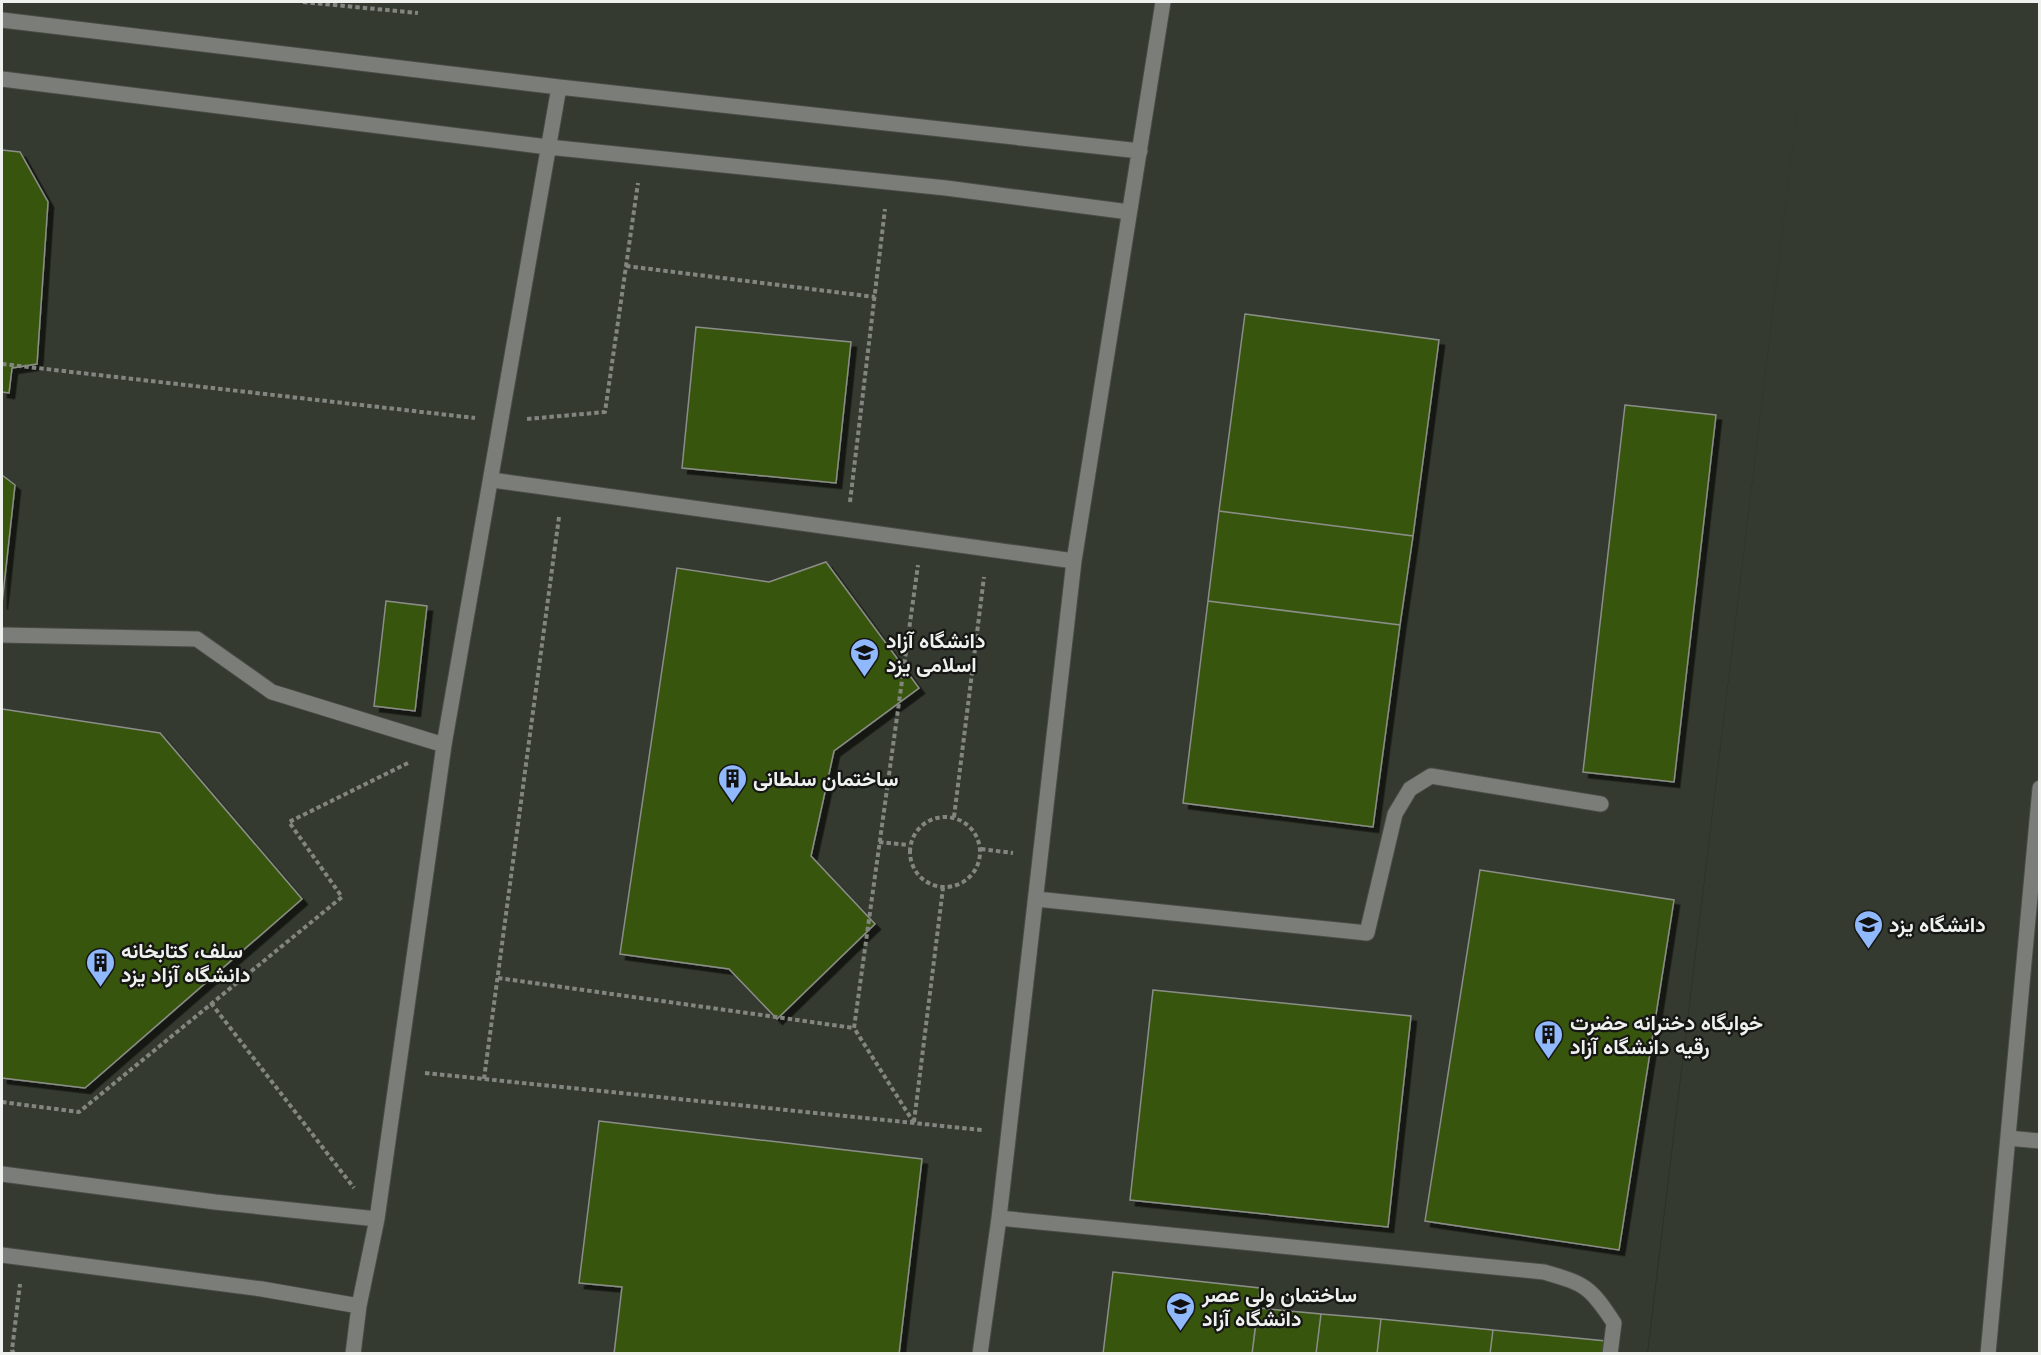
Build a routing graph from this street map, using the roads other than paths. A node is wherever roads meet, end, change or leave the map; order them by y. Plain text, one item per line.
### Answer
1 (1162, 2) edge
2 (2, 20) edge
3 (2, 79) edge
4 (559, 87) junction
5 (548, 147) junction
6 (1140, 152) junction
7 (1129, 212) junction
8 (492, 480) junction
9 (1074, 561) junction
10 (2, 635) edge
11 (444, 745) junction
12 (2040, 788) edge
13 (1601, 804) dead end
14 (1036, 899) junction
15 (2008, 1137) junction
16 (2040, 1142) edge
17 (2, 1174) edge
18 (377, 1218) junction
19 (999, 1218) junction
20 (2, 1255) edge
21 (359, 1306) junction
22 (353, 1353) edge
23 (980, 1353) edge
24 (1611, 1353) edge
25 (1988, 1353) edge

1 - 6 lane
2 - 4 lane
3 - 5 lane
4 - 5 lane
4 - 6 lane
5 - 7 lane
5 - 8 lane
6 - 7 lane
7 - 9 lane
8 - 9 lane
8 - 11 lane
9 - 14 lane
10 - 11 lane
11 - 18 lane
12 - 15 lane
13 - 14 lane
14 - 19 lane
15 - 16 lane
15 - 25 lane
17 - 18 lane
18 - 21 lane
19 - 23 lane
19 - 24 lane
20 - 21 lane
21 - 22 lane

